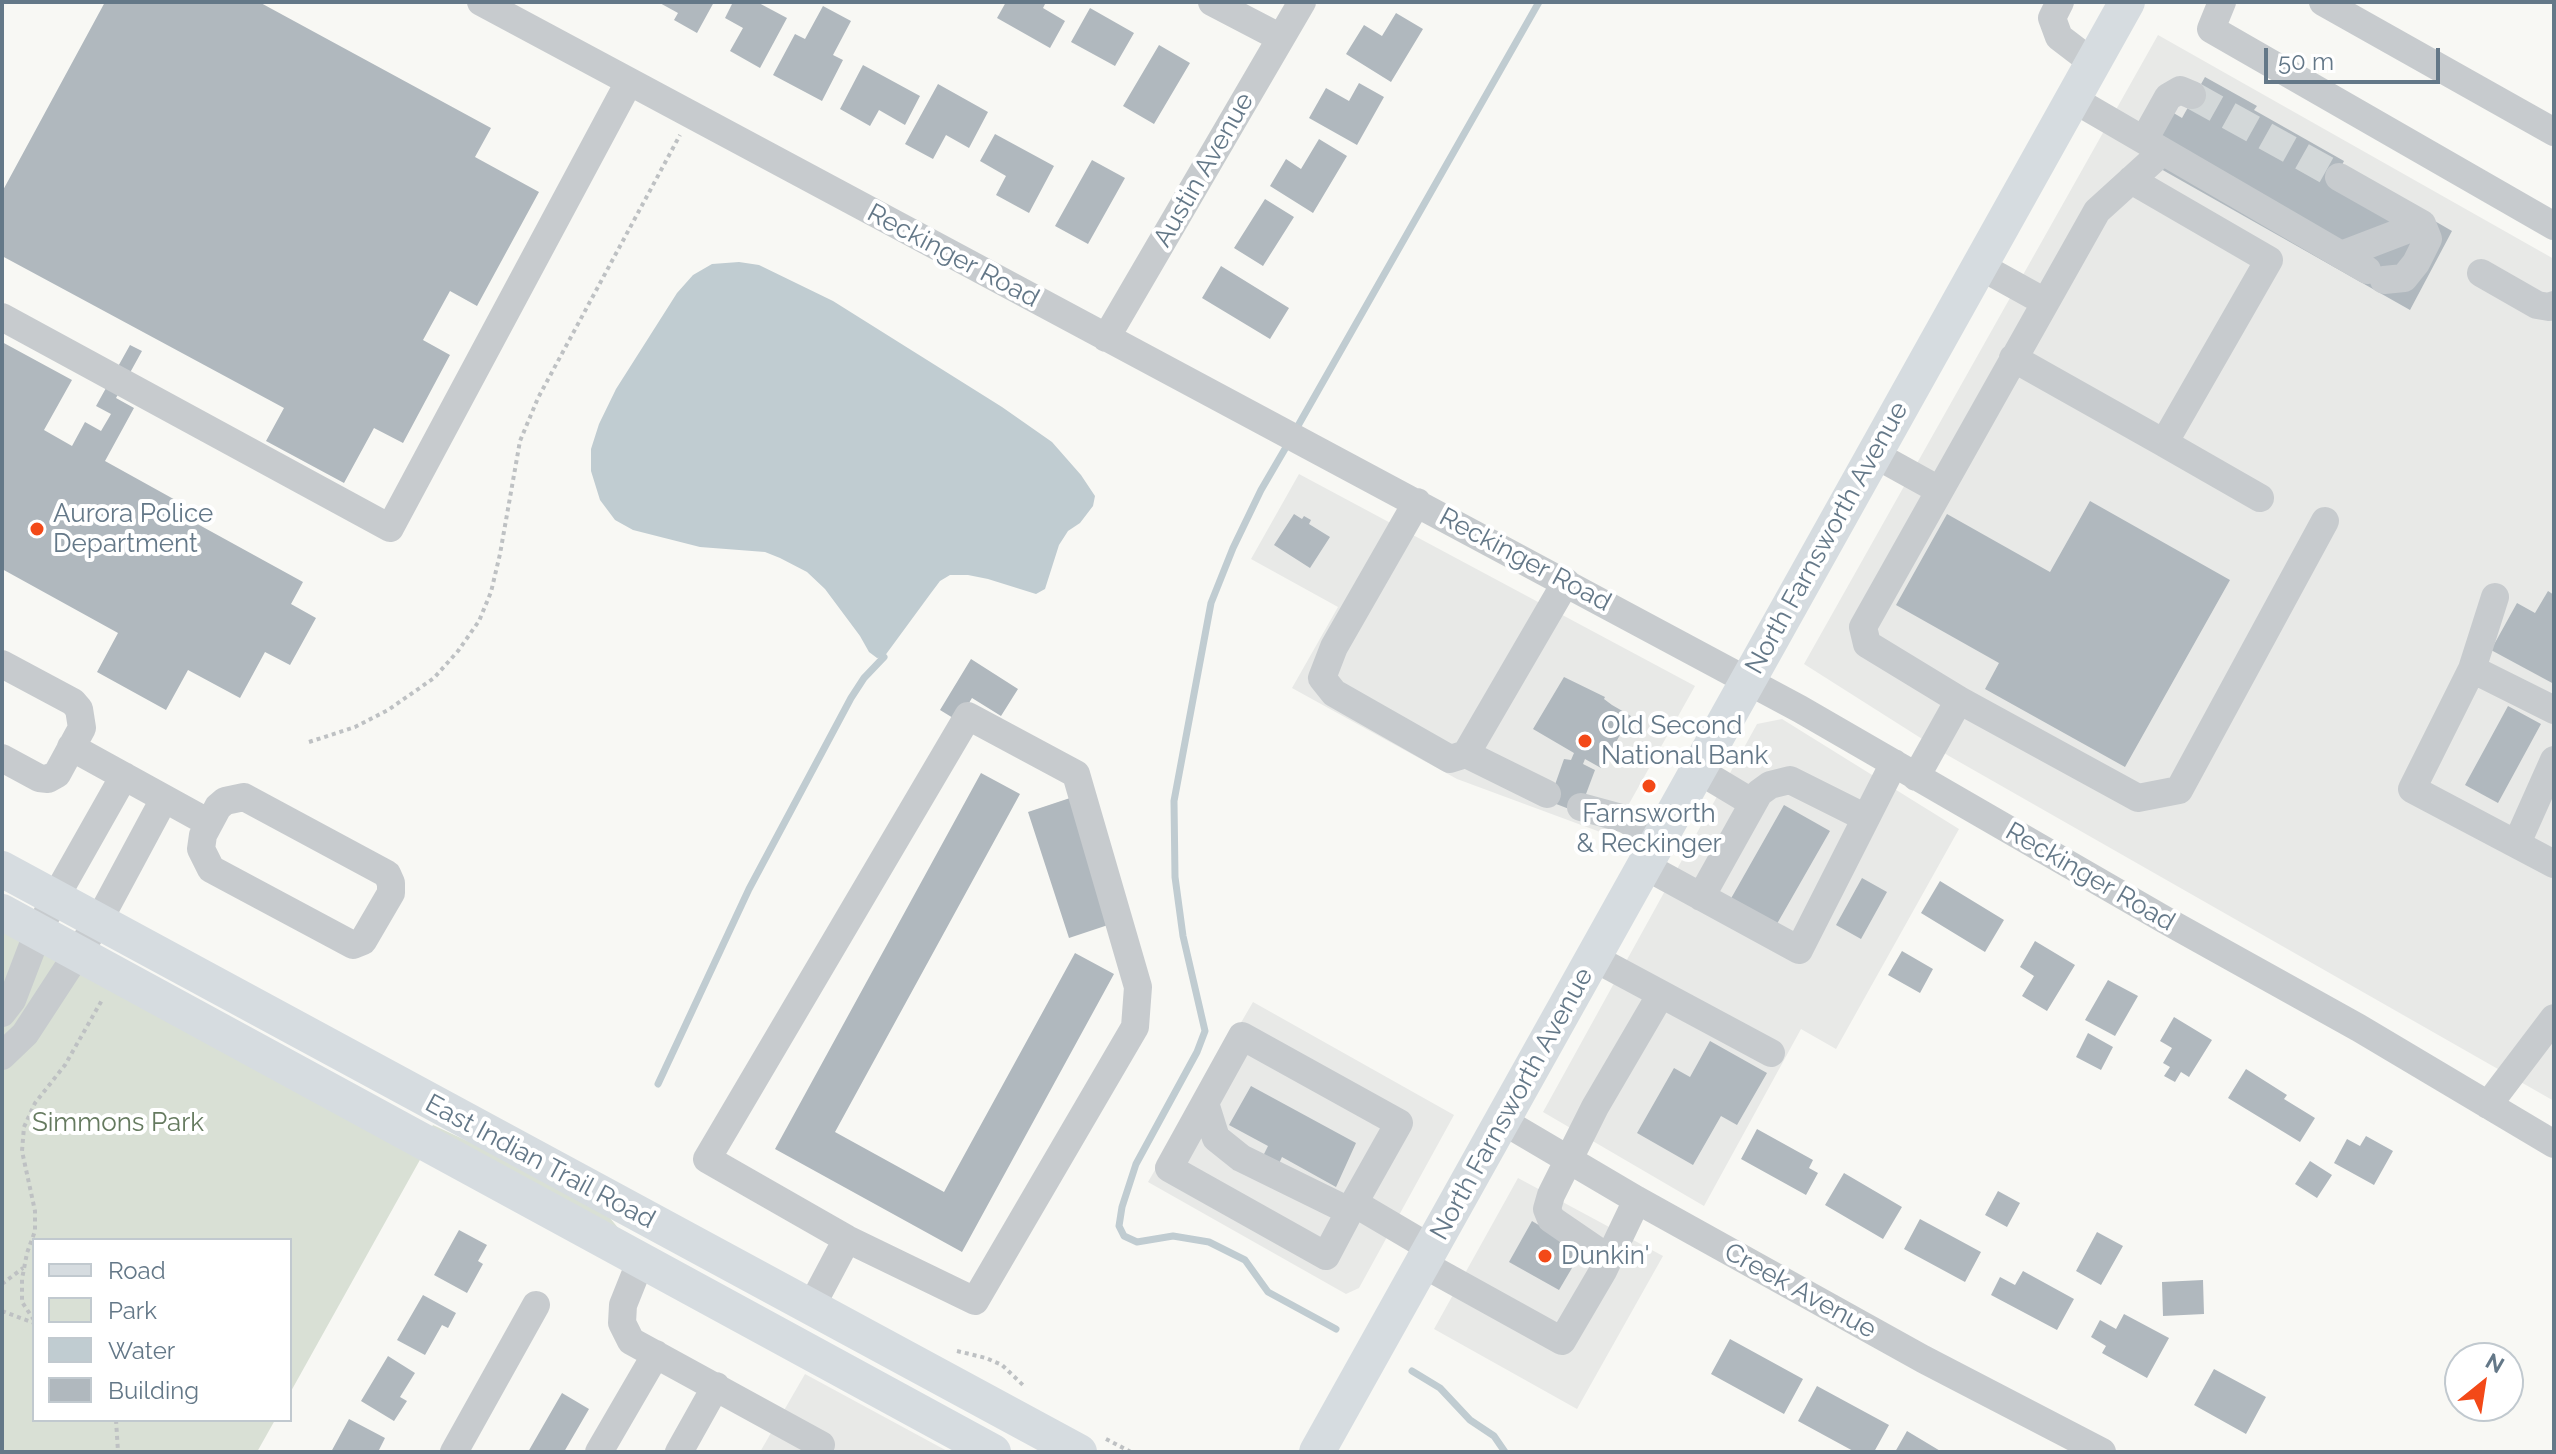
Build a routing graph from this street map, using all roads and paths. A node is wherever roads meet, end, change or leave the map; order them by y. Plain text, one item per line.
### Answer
1 (481, 2) edge
2 (1212, 2) edge
3 (1302, 2) edge
4 (2060, 2) edge
5 (2127, 2) edge
6 (2222, 2) edge
7 (2323, 2) edge
8 (1281, 38) junction
9 (2093, 63) junction
10 (629, 82) junction
11 (2192, 95) dead end
12 (2073, 99) junction
13 (691, 116) junction
14 (2554, 132) edge
15 (2153, 146) junction
16 (2339, 177) tunnel mouth
17 (2131, 180) junction
18 (2422, 224) junction
19 (2289, 225) junction
20 (2554, 226) edge
21 (2341, 255) junction
22 (2269, 260) junction
23 (1980, 266) junction
24 (2481, 273) dead end
25 (2045, 302) junction
26 (2554, 305) edge
27 (2, 317) edge
28 (1106, 338) junction
29 (2013, 358) junction
30 (2164, 443) junction
31 (1874, 454) junction
32 (1939, 490) junction
33 (2260, 498) dead end
34 (1417, 502) junction
35 (2325, 521) dead end
36 (1566, 582) junction
37 (2495, 597) dead end
38 (2, 664) edge
39 (2472, 669) junction
40 (1747, 680) junction
41 (1959, 700) junction
42 (2554, 710) edge
43 (309, 742) dead end
44 (71, 747) junction
45 (1466, 754) junction
46 (2, 758) edge
47 (2554, 760) edge
48 (1698, 770) junction
49 (1905, 770) junction
50 (124, 776) junction
51 (1547, 794) dead end
52 (164, 799) junction
53 (1753, 803) junction
54 (1581, 807) dead end
55 (1866, 818) junction
56 (209, 823) junction
57 (2517, 843) junction
58 (1652, 852) junction
59 (2554, 864) edge
60 (2, 869) edge
61 (1701, 897) junction
62 (55, 898) junction
63 (2, 912) edge
64 (98, 922) junction
65 (38, 932) junction
66 (76, 953) junction
67 (1594, 958) junction
68 (1661, 994) junction
69 (102, 1000) dead end
70 (2, 1013) edge
71 (2554, 1018) edge
72 (1771, 1053) dead end
73 (2, 1056) edge
74 (1205, 1103) junction
75 (2488, 1105) junction
76 (1503, 1121) junction
77 (2554, 1144) edge
78 (1569, 1160) junction
79 (1637, 1200) junction
80 (1352, 1207) junction
81 (33, 1238) edge
82 (847, 1239) junction
83 (32, 1241) edge
84 (1427, 1256) junction
85 (1608, 1258) junction
86 (641, 1260) junction
87 (24, 1267) junction
88 (2, 1284) edge
89 (536, 1305) dead end
90 (811, 1307) junction
91 (2, 1311) edge
92 (32, 1319) edge
93 (32, 1321) edge
94 (656, 1354) junction
95 (716, 1386) junction
96 (116, 1422) edge
97 (118, 1452) edge
98 (454, 1452) edge
99 (599, 1452) edge
100 (679, 1452) edge
101 (817, 1452) edge
102 (993, 1452) edge
103 (1079, 1452) edge
104 (1317, 1452) edge
105 (2102, 1452) edge

1 - 10 street, Reckinger Road
2 - 8 street
3 - 8 street, Austin Avenue
4 - 9 street
5 - 9 main road, North Farnsworth Avenue
6 - 20 street
7 - 14 street
8 - 28 street, Austin Avenue
9 - 12 main road, North Farnsworth Avenue
10 - 13 street, Reckinger Road
10 - 27 street
11 - 15 street
12 - 15 street
12 - 23 main road, North Farnsworth Avenue
13 - 28 street, Reckinger Road
13 - 43 path
15 - 17 street
15 - 19 street
16 - 18 street
17 - 22 street
17 - 25 street
18 - 21 street
18 - 21 street
19 - 21 street
19 - 22 street
22 - 30 street
23 - 25 street
23 - 31 main road, North Farnsworth Avenue
24 - 26 street
25 - 29 street
28 - 34 street, Reckinger Road
29 - 30 street
29 - 32 street
30 - 33 street
31 - 32 street
31 - 40 main road, North Farnsworth Avenue
32 - 41 street
34 - 36 street, Reckinger Road
34 - 45 street
35 - 41 street
36 - 40 street, Reckinger Road
36 - 45 street
37 - 39 street
38 - 44 street
39 - 42 street
39 - 57 street
40 - 48 main road, North Farnsworth Avenue
40 - 49 street, Reckinger Road
41 - 49 street
44 - 46 street
44 - 50 street
45 - 51 street
47 - 57 street
48 - 53 street
48 - 58 main road, North Farnsworth Avenue
49 - 55 street
49 - 75 street, Reckinger Road
50 - 52 street
50 - 62 street
52 - 56 street
52 - 64 street
53 - 55 street
53 - 61 street
54 - 58 street
55 - 61 street
56 - 56 street
57 - 59 street
58 - 61 street
58 - 67 main road, North Farnsworth Avenue
60 - 62 main road, East Indian Trail Road
62 - 64 main road, East Indian Trail Road
62 - 65 street
63 - 65 main road, East Indian Trail Road
64 - 66 street
64 - 90 main road, East Indian Trail Road
65 - 66 main road, East Indian Trail Road
65 - 70 street
66 - 73 street
66 - 86 main road, East Indian Trail Road
67 - 68 street
67 - 76 main road, North Farnsworth Avenue
68 - 72 street
68 - 78 street
69 - 81 path
71 - 75 street
74 - 80 street
74 - 80 street
74 - 80 street
75 - 77 street, Reckinger Road
76 - 78 street, Creek Avenue
76 - 84 main road, North Farnsworth Avenue
78 - 79 street, Creek Avenue
78 - 85 street
79 - 85 street
79 - 105 street, Creek Avenue
80 - 84 street
82 - 82 street
82 - 90 street
83 - 87 path
84 - 85 street
84 - 104 main road, North Farnsworth Avenue
86 - 94 street
86 - 102 main road, East Indian Trail Road
87 - 88 path
87 - 92 path
89 - 98 street
90 - 103 main road, East Indian Trail Road
91 - 93 path
94 - 95 street
94 - 99 street
95 - 100 street
95 - 101 street
96 - 97 path

